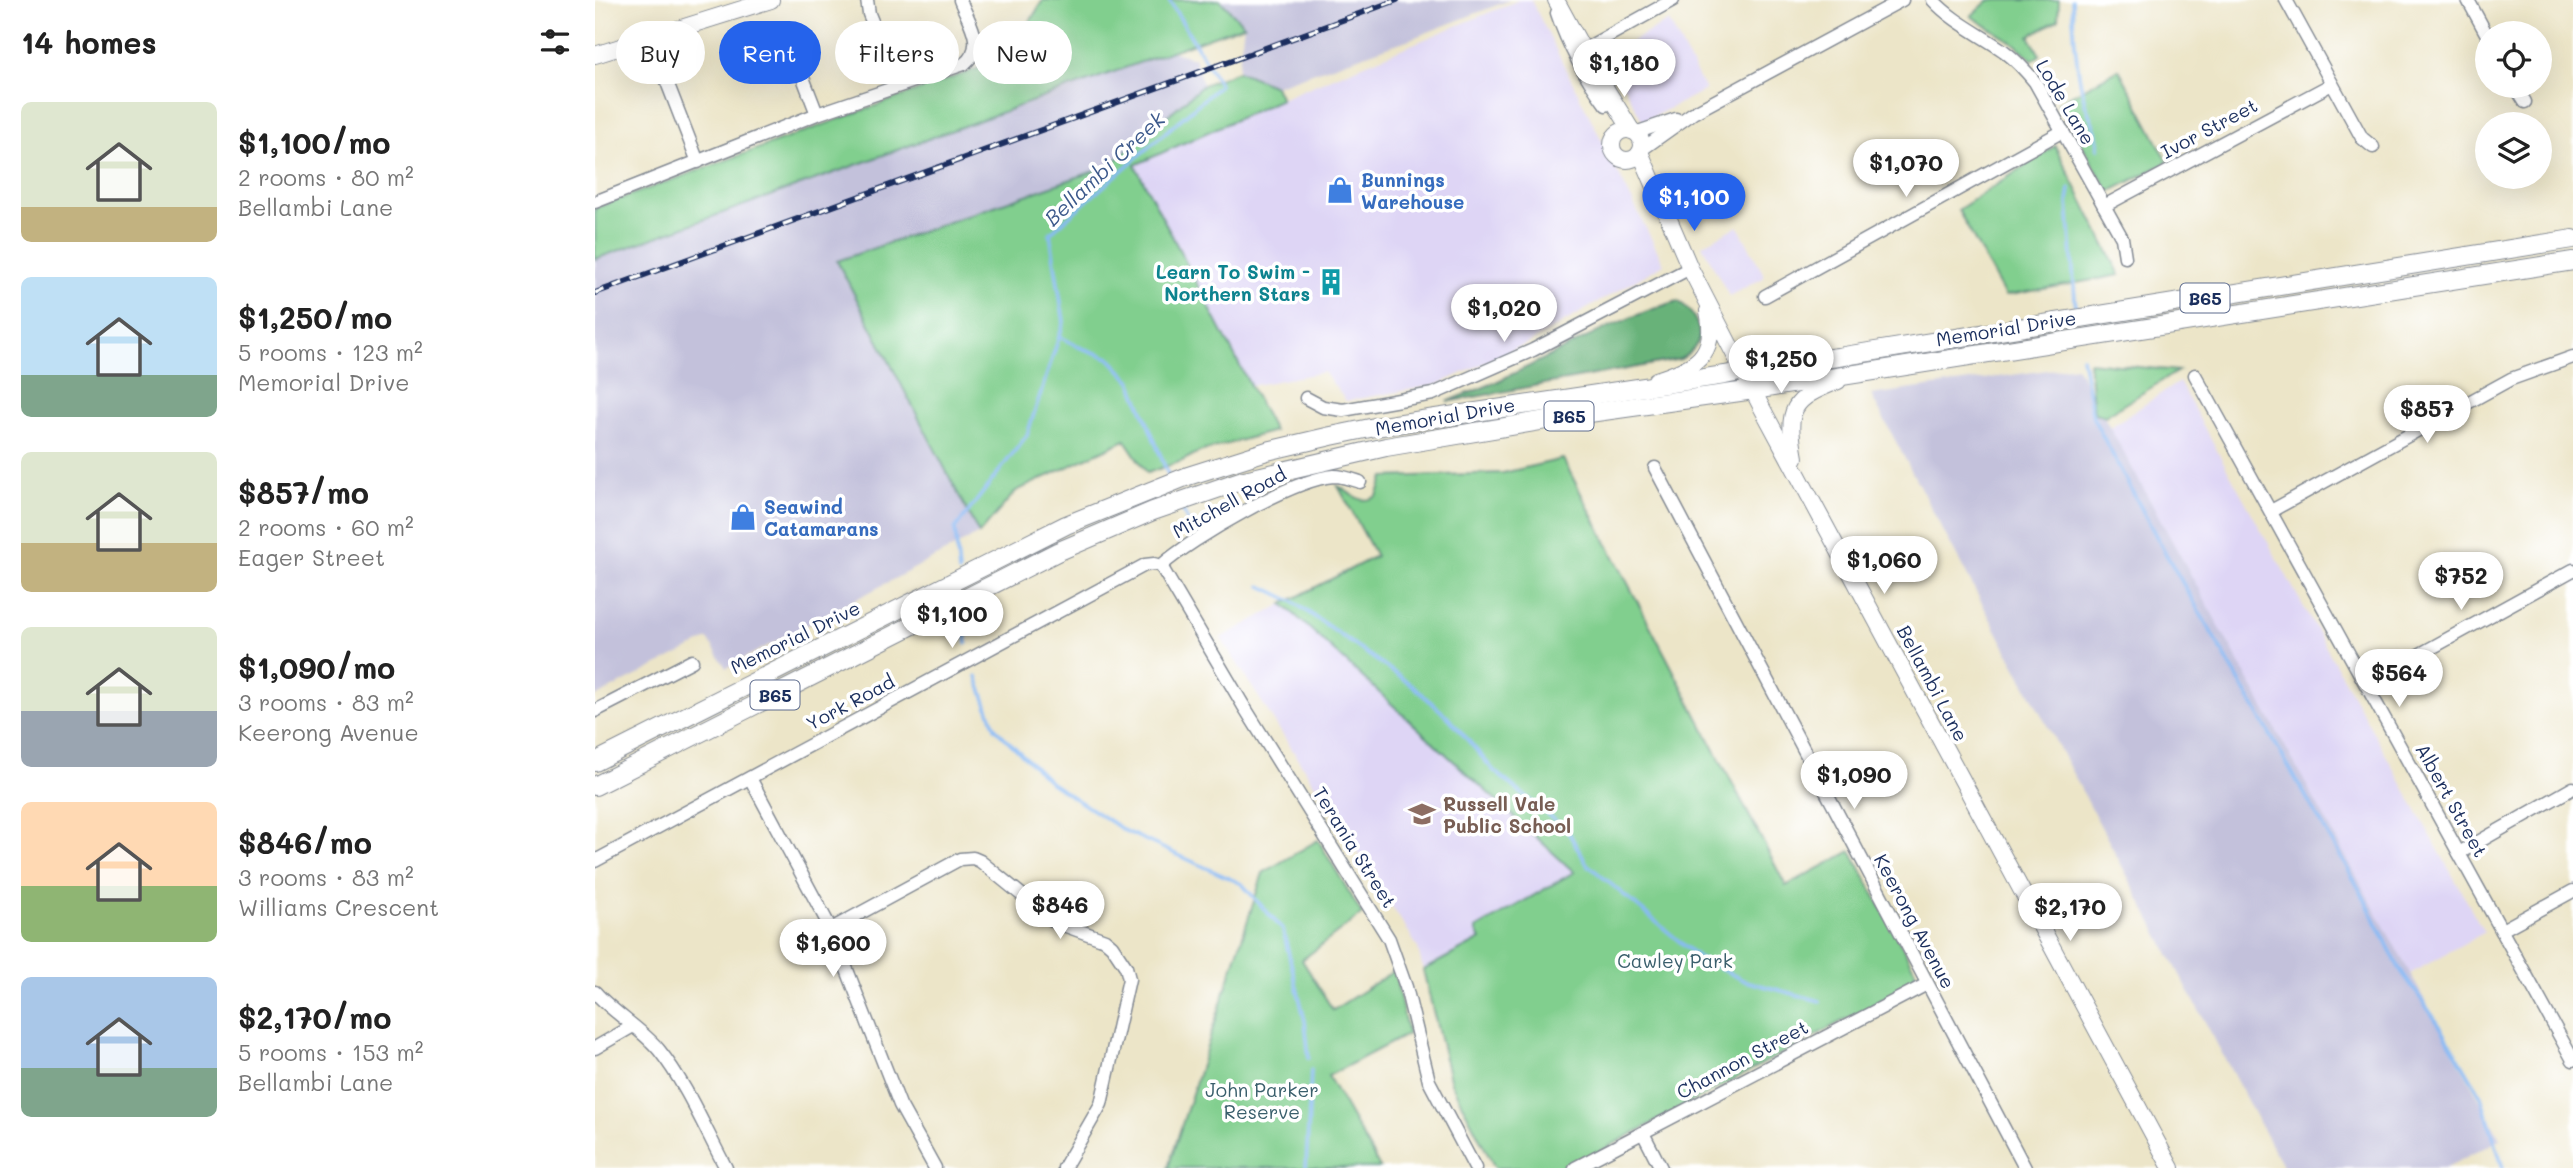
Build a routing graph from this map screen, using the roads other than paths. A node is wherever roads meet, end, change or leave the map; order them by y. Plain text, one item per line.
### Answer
1 (771, 0) edge
2 (859, 0) edge
3 (867, 0) edge
4 (960, 0) edge
5 (1555, 0) edge
6 (1672, 0) edge
7 (1902, 0) edge
8 (1933, 0) edge
9 (2286, 0) edge
10 (2468, 0) edge
11 (869, 14) junction
12 (2479, 21) edge
13 (1583, 50) junction
14 (595, 55) edge
15 (1593, 68) junction
16 (667, 84) edge
17 (805, 84) edge
18 (2332, 84) junction
19 (898, 85) junction
20 (2522, 98) edge
21 (2525, 102) dead end
22 (1607, 105) junction
23 (1693, 113) junction
24 (817, 114) junction
25 (2063, 131) junction
26 (1633, 132) junction
27 (1614, 140) junction
28 (2373, 147) dead end
29 (1641, 151) junction
30 (1622, 159) junction
31 (698, 162) junction
32 (595, 202) edge
33 (2104, 206) junction
34 (1665, 214) junction
35 (2573, 239) edge
36 (2125, 257) dead end
37 (2573, 261) edge
38 (1690, 268) junction
39 (1703, 292) junction
40 (1765, 296) dead end
41 (2573, 357) edge
42 (1744, 371) junction
43 (1860, 373) junction
44 (2195, 375) dead end
45 (1627, 389) junction
46 (1754, 390) junction
47 (1306, 398) dead end
48 (1655, 468) dead end
49 (1798, 473) junction
50 (1360, 482) dead end
51 (2271, 511) junction
52 (1161, 566) junction
53 (2573, 570) edge
54 (692, 661) dead end
55 (2366, 684) junction
56 (595, 711) edge
57 (595, 761) edge
58 (750, 778) junction
59 (595, 786) edge
60 (2573, 789) edge
61 (2459, 853) junction
62 (595, 861) edge
63 (2573, 891) edge
64 (831, 929) junction
65 (2502, 930) junction
66 (1927, 984) junction
67 (595, 992) edge
68 (633, 1026) junction
69 (595, 1048) edge
70 (2573, 1060) edge
71 (1643, 1133) junction
72 (726, 1168) edge
73 (935, 1168) edge
74 (1064, 1168) edge
75 (1475, 1168) edge
76 (1575, 1168) edge
77 (1661, 1168) edge
78 (2025, 1168) edge
79 (2171, 1168) edge

1 - 14 main road
2 - 11 street
3 - 11 street
4 - 19 street
5 - 13 main road
5 - 22 street
6 - 13 street
7 - 23 street
8 - 25 street, Lode Lane
9 - 18 street
10 - 12 street
11 - 19 street
13 - 15 main road
15 - 22 main road
15 - 26 main road
16 - 31 street
17 - 24 street
18 - 28 street
18 - 33 street, Ivor Street
19 - 24 street
20 - 21 street
22 - 27 main road
23 - 26 street
23 - 29 street
24 - 31 street
25 - 33 street, Lode Lane
25 - 40 street
26 - 27 main road
26 - 29 main road
27 - 30 main road
29 - 30 main road
29 - 34 main road
30 - 34 main road
31 - 32 street
33 - 36 street, Lode Lane
34 - 38 main road, Bellambi Lane
35 - 42 main road, Memorial Drive / B65
37 - 43 main road, Memorial Drive / B65
38 - 39 main road, Bellambi Lane
38 - 47 street
39 - 42 main road, Bellambi Lane
39 - 45 main road
41 - 51 street
42 - 45 main road, Memorial Drive / B65
42 - 46 main road, Bellambi Lane
43 - 46 main road, Memorial Drive / B65
43 - 49 main road
44 - 51 street, Albert Street
45 - 57 main road, Memorial Drive / B65
46 - 49 main road, Bellambi Lane
46 - 59 main road, Memorial Drive / B65
48 - 66 street, Keerong Avenue
49 - 79 main road, Bellambi Lane
50 - 52 street, Mitchell Road
51 - 55 street, Albert Street
52 - 58 street, York Road
52 - 75 street, Terania Street
53 - 55 street
54 - 56 street
55 - 61 street, Albert Street
58 - 62 street, York Road
58 - 64 street
60 - 61 street
61 - 65 street, Albert Street
63 - 65 street
64 - 73 street
64 - 74 street
65 - 70 street, Albert Street
66 - 71 street, Channon Street
66 - 78 street, Keerong Avenue
67 - 68 street
68 - 69 street
68 - 72 street
71 - 76 street, Channon Street
71 - 77 street

